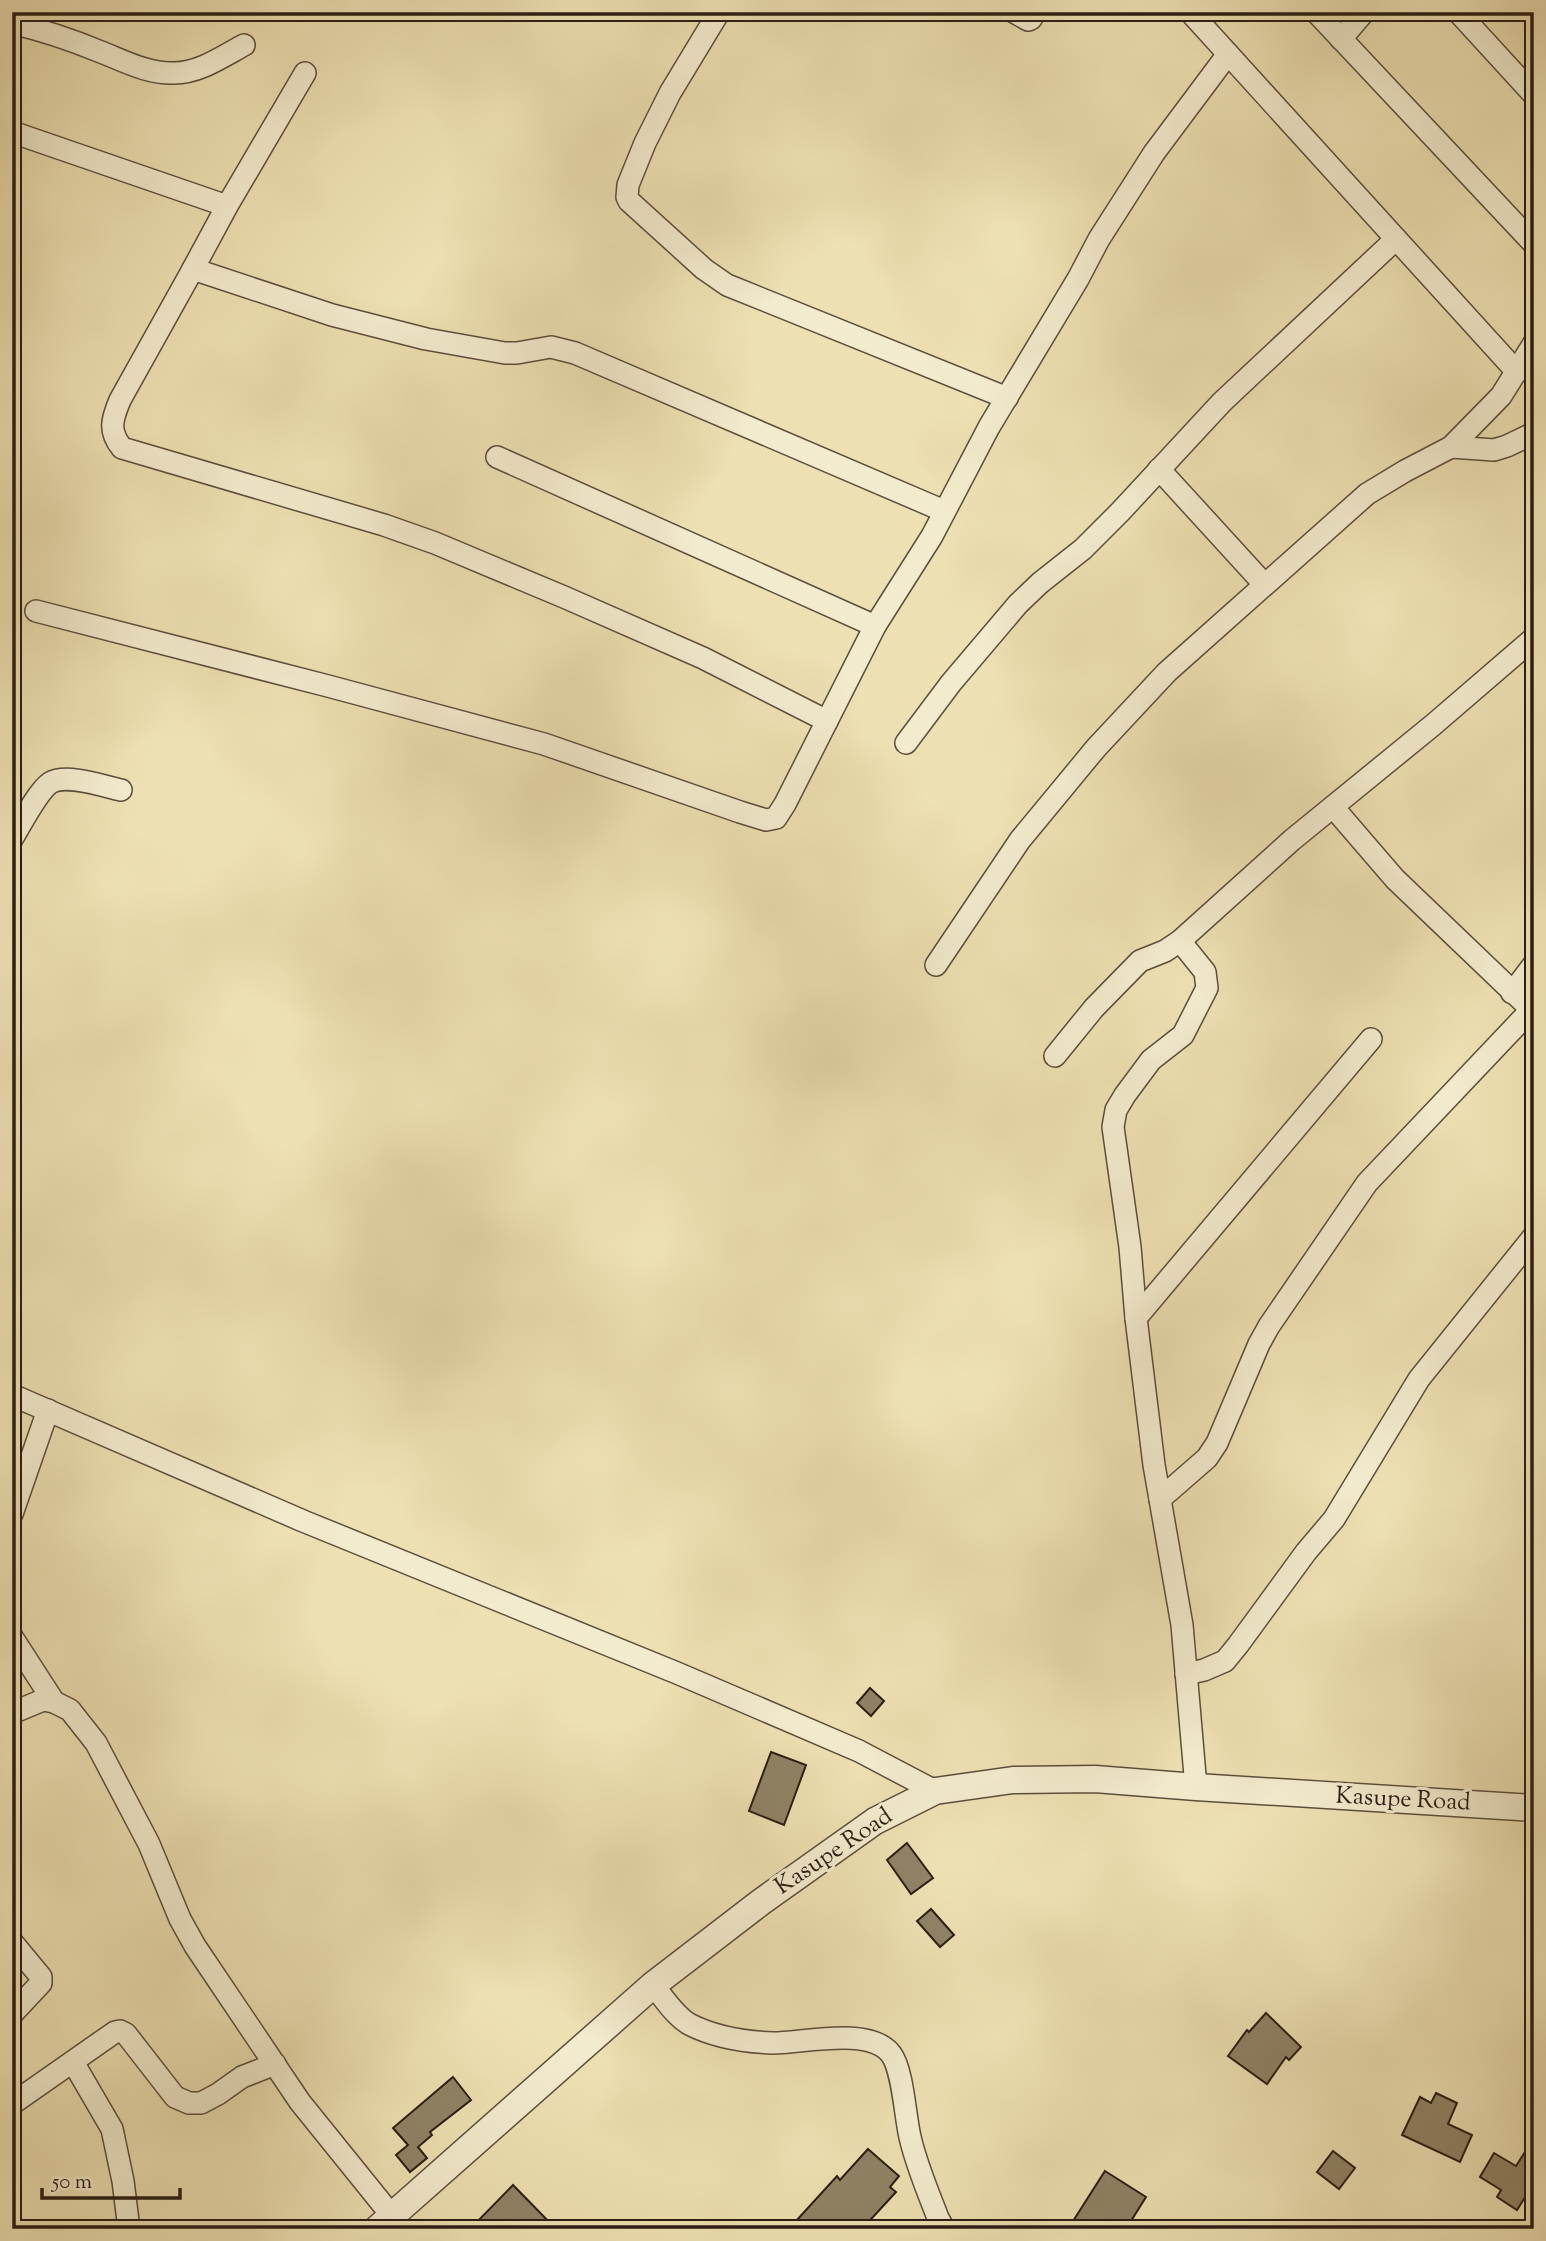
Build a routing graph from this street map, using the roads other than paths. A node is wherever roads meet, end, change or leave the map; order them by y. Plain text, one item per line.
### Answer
1 (719, 12) edge
2 (1014, 12) edge
3 (1035, 12) edge
4 (1190, 12) edge
5 (1316, 12) edge
6 (1364, 12) edge
7 (1458, 12) edge
8 (12, 23) edge
9 (1340, 39) junction
10 (244, 45) dead end
11 (1228, 54) junction
12 (305, 73) dead end
13 (1534, 95) edge
14 (12, 132) edge
15 (227, 206) junction
16 (1396, 239) junction
17 (1534, 244) edge
18 (194, 269) junction
19 (1534, 342) edge
20 (1517, 372) junction
21 (1007, 398) junction
22 (1534, 433) edge
23 (1451, 447) junction
24 (497, 457) dead end
25 (1159, 468) junction
26 (944, 510) junction
27 (1264, 584) junction
28 (36, 611) dead end
29 (875, 626) junction
30 (1534, 638) edge
31 (827, 721) junction
32 (906, 743) dead end
33 (121, 790) dead end
34 (1333, 807) junction
35 (12, 839) edge
36 (1180, 941) junction
37 (1534, 964) edge
38 (936, 965) dead end
39 (1512, 993) junction
40 (1532, 1011) edge
41 (1371, 1039) dead end
42 (1055, 1056) dead end
43 (1534, 1236) edge
44 (1136, 1318) junction
45 (12, 1395) edge
46 (48, 1410) junction
47 (1160, 1499) junction
48 (12, 1514) edge
49 (12, 1637) edge
50 (1186, 1674) junction
51 (54, 1702) junction
52 (12, 1713) edge
53 (1196, 1787) junction
54 (935, 1791) junction
55 (1534, 1808) edge
56 (12, 1942) edge
57 (653, 1985) junction
58 (12, 2014) edge
59 (73, 2063) junction
60 (275, 2064) junction
61 (12, 2104) edge
62 (384, 2223) edge
63 (129, 2229) edge
64 (944, 2229) edge

1 - 21 street
2 - 3 street
4 - 11 street
5 - 9 street
6 - 9 street
7 - 13 street
8 - 10 street
9 - 17 street
11 - 16 street
11 - 21 street
12 - 15 street
14 - 15 street
15 - 18 street
16 - 20 street
16 - 25 street
18 - 26 street
18 - 31 street
19 - 20 street
20 - 23 street
21 - 26 street
22 - 23 street
23 - 27 street
24 - 29 street
25 - 27 street
25 - 32 street
26 - 29 street
27 - 38 street
28 - 31 street
29 - 31 street
30 - 34 street
33 - 35 street
34 - 36 street
34 - 39 street
36 - 42 street
36 - 44 street
37 - 39 street
39 - 40 street
40 - 47 street
41 - 44 street
43 - 50 street
44 - 47 street
45 - 46 street
46 - 48 street
46 - 54 street
47 - 50 street
49 - 51 street
50 - 53 street
51 - 52 street
51 - 60 street
53 - 54 street, Kasupe Road
53 - 55 street, Kasupe Road
54 - 57 street, Kasupe Road
56 - 58 street
57 - 62 street, Kasupe Road
57 - 64 street
59 - 60 street
59 - 61 street
59 - 63 street
60 - 62 street

